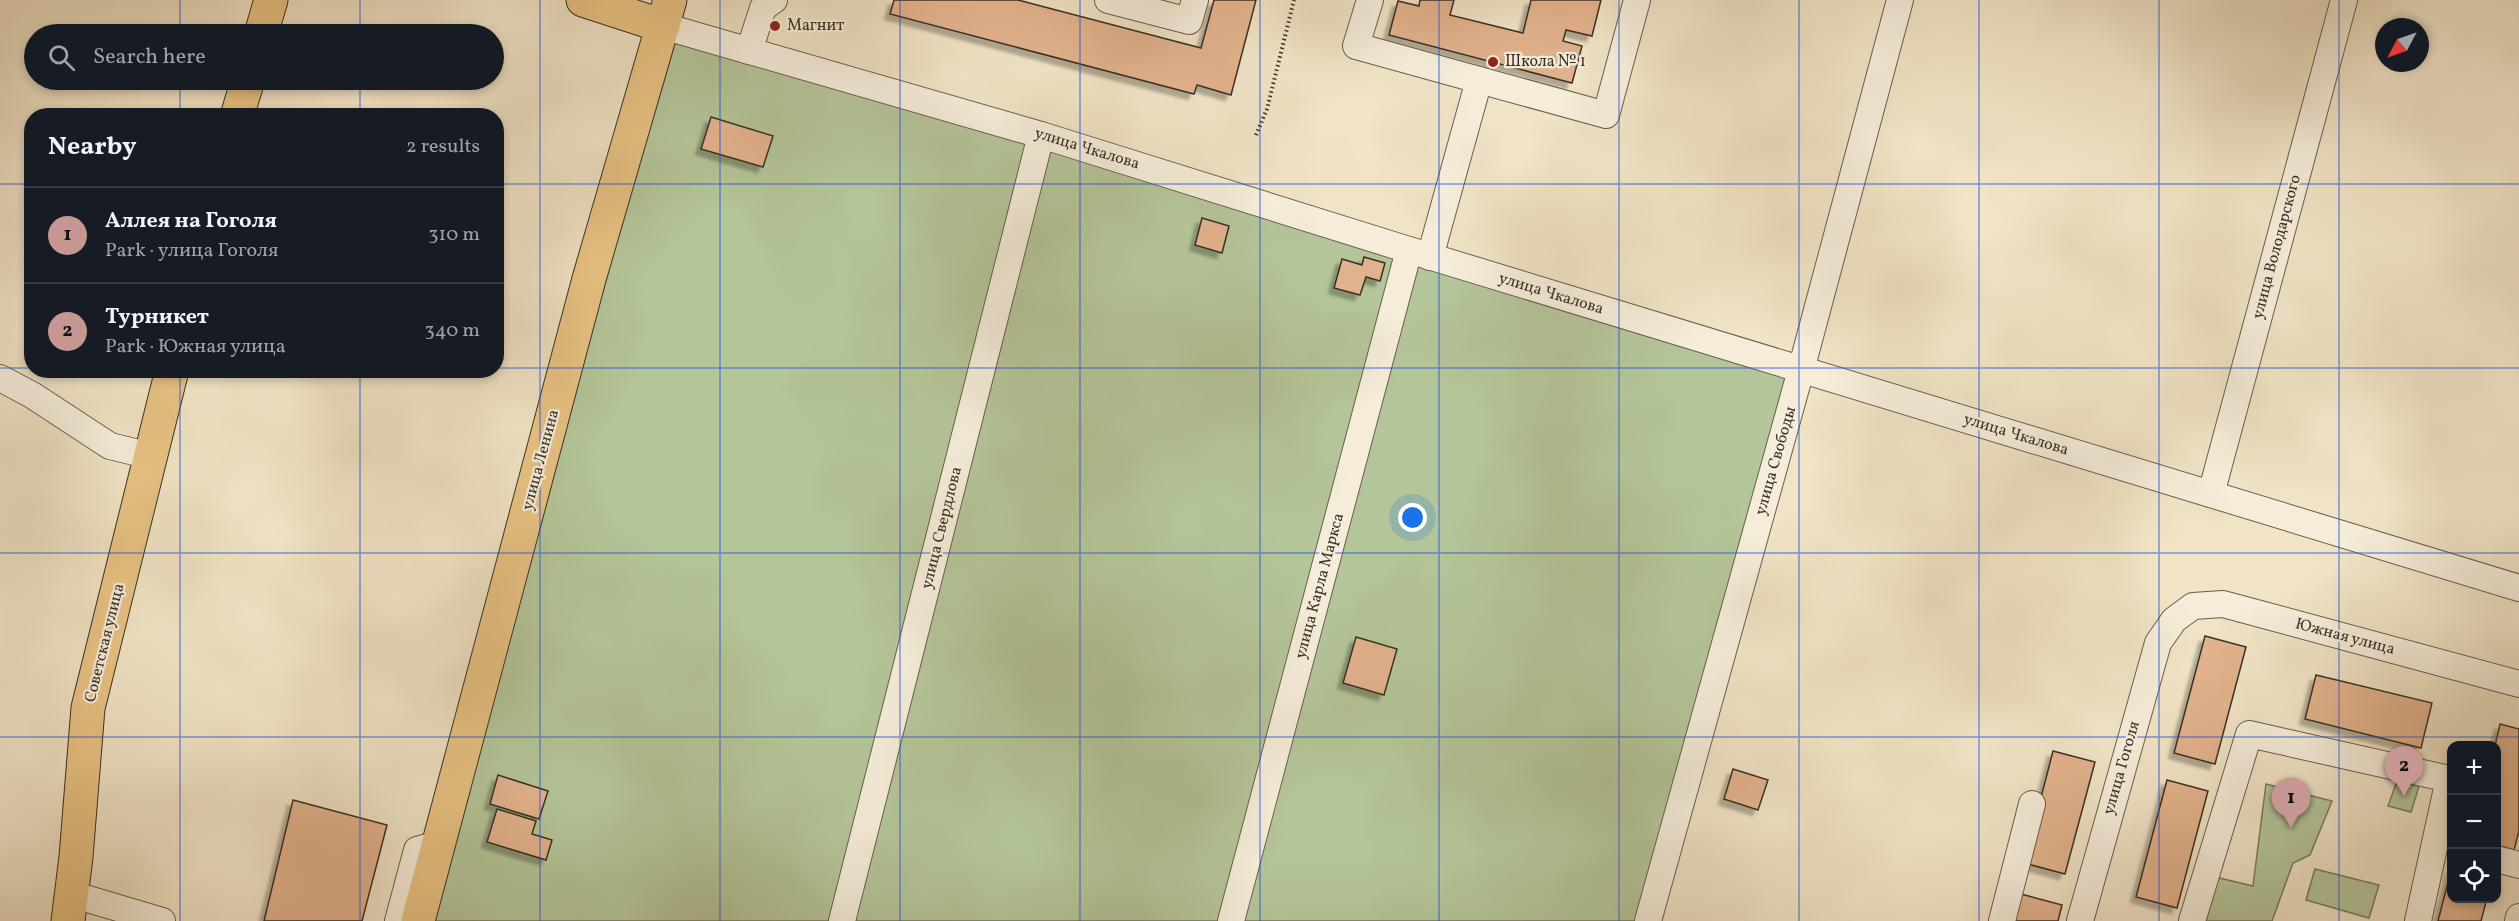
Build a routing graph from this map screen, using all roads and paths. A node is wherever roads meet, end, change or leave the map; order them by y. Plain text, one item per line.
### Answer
1 (271, 0) edge
2 (583, 0) edge
3 (774, 0) edge
4 (1108, 0) edge
5 (1195, 0) edge
6 (1294, 0) edge
7 (1370, 0) edge
8 (1637, 0) edge
9 (1900, 0) edge
10 (2344, 0) edge
11 (666, 13) edge
12 (264, 24) edge
13 (749, 51) junction
14 (1479, 80) junction
15 (245, 90) edge
16 (239, 108) edge
17 (1041, 135) junction
18 (1256, 135) dead end
19 (1420, 254) junction
20 (1801, 370) junction
21 (0, 378) edge
22 (170, 378) edge
23 (151, 456) junction
24 (2211, 494) junction
25 (2519, 588) edge
26 (2174, 620) joint
27 (2519, 684) edge
28 (2032, 804) dead end
29 (438, 844) junction
30 (2443, 844) edge
31 (2501, 860) edge
32 (2519, 865) edge
33 (70, 908) edge
34 (162, 921) edge
35 (398, 921) edge
36 (418, 921) edge
37 (842, 921) edge
38 (1231, 921) edge
39 (1648, 921) edge
40 (2002, 921) edge
41 (2080, 921) edge
42 (2192, 921) edge
43 (2418, 921) edge

1 - 12 main road
2 - 11 main road, улица Чкалова
3 - 13 street
4 - 5 street
6 - 18 path
7 - 14 street
8 - 14 street
9 - 20 street, улица Свободы
10 - 24 street, улица Володарского
11 - 13 street, улица Чкалова
11 - 29 main road, улица Ленина
13 - 17 street, улица Чкалова
14 - 19 street, улица Карла Маркса
15 - 16 main road
17 - 19 street, улица Чкалова
17 - 37 street, улица Свердлова
19 - 20 street, улица Чкалова
19 - 38 street, улица Карла Маркса
20 - 24 street, улица Чкалова
20 - 39 street, улица Свободы
21 - 23 street
22 - 23 main road, Советская улица
23 - 33 main road, Советская улица
24 - 25 street, улица Чкалова
26 - 27 street, Южная улица
26 - 41 street, улица Гоголя
28 - 40 street
29 - 35 street
29 - 36 main road, улица Ленина
30 - 42 street
30 - 43 street
31 - 32 street
33 - 34 street

